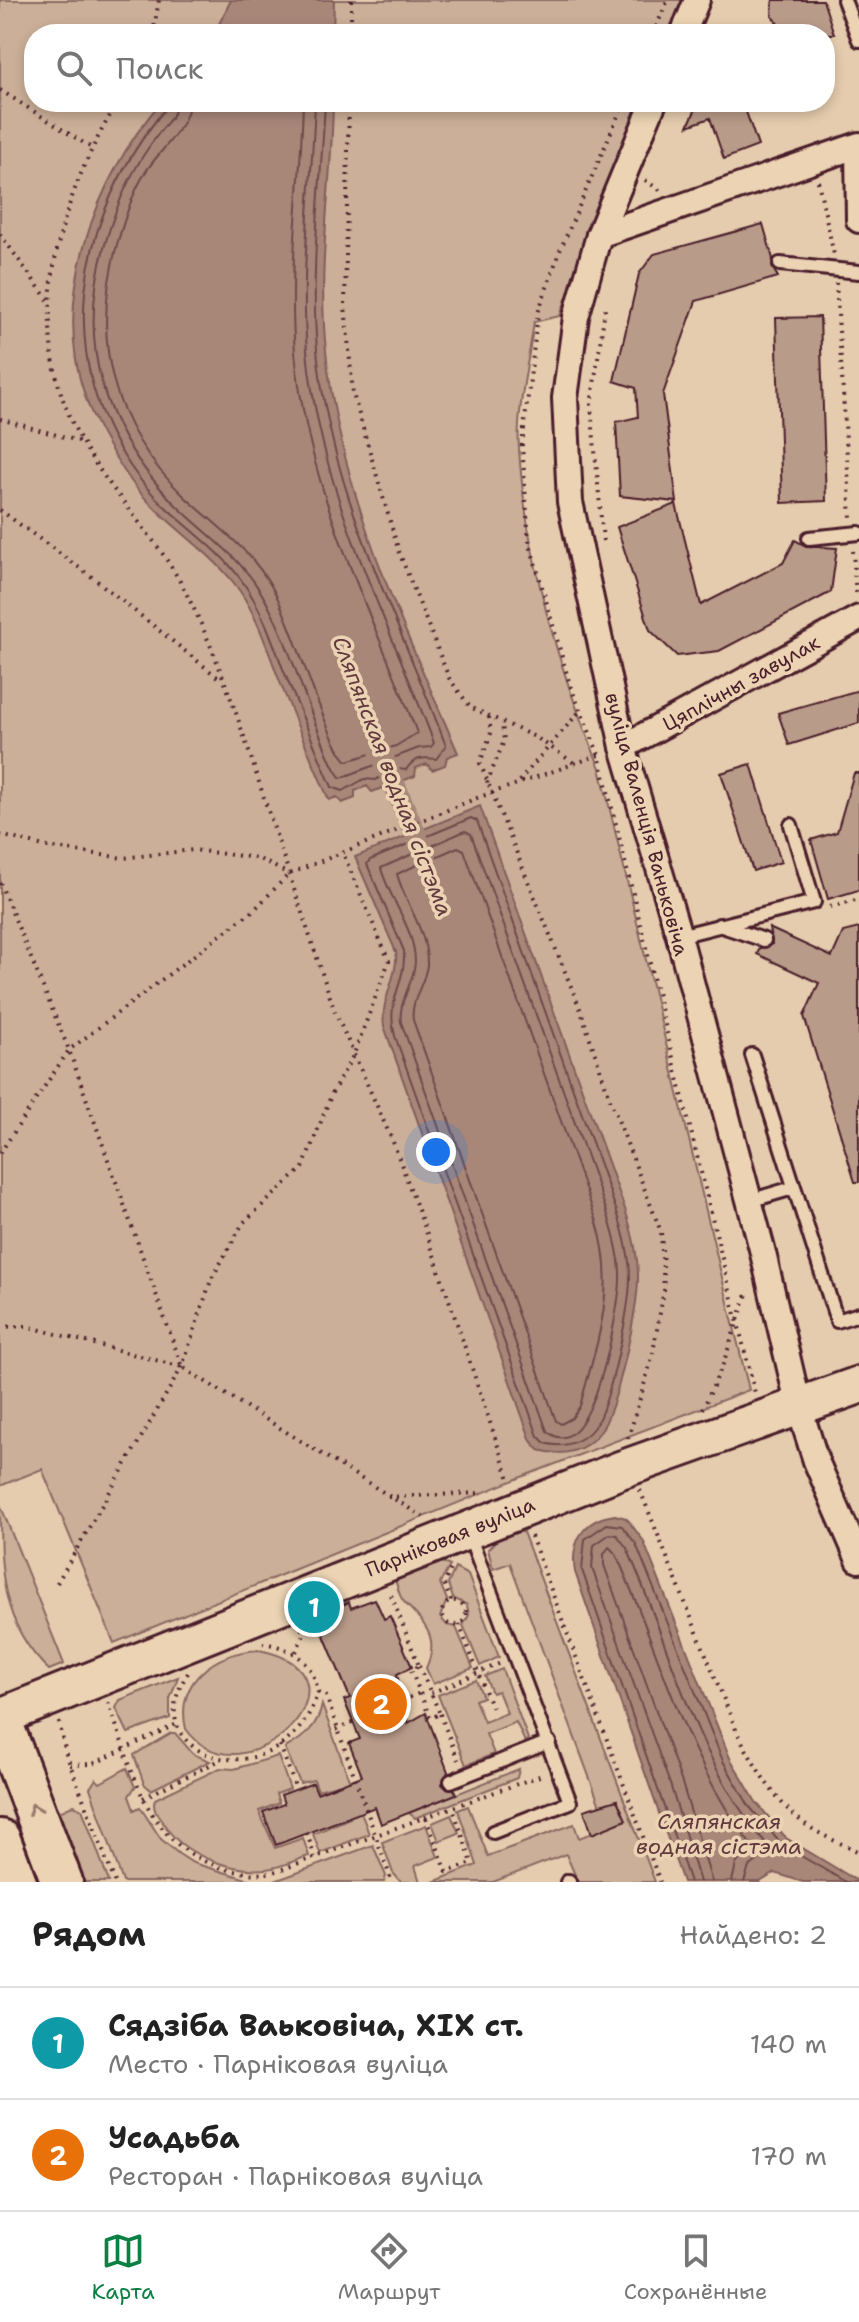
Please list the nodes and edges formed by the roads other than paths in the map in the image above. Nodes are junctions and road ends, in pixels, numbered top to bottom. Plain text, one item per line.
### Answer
1 (697, 0) edge
2 (844, 0) edge
3 (687, 24) edge
4 (859, 40) edge
5 (650, 112) edge
6 (859, 146) edge
7 (859, 220) edge
8 (599, 235) junction
9 (780, 264) dead end
10 (859, 272) edge
11 (856, 533) edge
12 (809, 538) dead end
13 (858, 611) edge
14 (623, 747) junction
15 (791, 825) dead end
16 (719, 925) junction
17 (679, 936) junction
18 (764, 940) dead end
19 (752, 1055) dead end
20 (793, 1188) junction
21 (749, 1201) junction
22 (859, 1314) edge
23 (859, 1385) edge
24 (799, 1407) junction
25 (458, 1532) junction
26 (859, 1560) edge
27 (0, 1717) edge
28 (549, 1742) junction
29 (451, 1781) dead end
30 (493, 1832) dead end
31 (0, 1840) edge
32 (16, 1882) edge
33 (62, 1882) edge

1 - 3 street
2 - 4 lane
5 - 8 street, вуліца Валенція Ваньковіча
6 - 7 street
6 - 8 street
8 - 14 street, вуліца Валенція Ваньковіча
9 - 10 lane
11 - 12 lane
13 - 14 street, Цяплічны завулак
14 - 17 street, вуліца Валенція Ваньковіча
15 - 16 lane
16 - 17 lane
16 - 18 lane
17 - 21 street, вуліца Валенція Ваньковіча
19 - 20 lane
20 - 21 lane
20 - 22 lane
21 - 24 street, вуліца Валенція Ваньковіча
23 - 24 street, Парніковая вуліца
24 - 25 street, Парніковая вуліца
24 - 26 street, вуліца Валенція Ваньковіча
25 - 27 street, Парніковая вуліца
25 - 28 lane
33 -> 27 main road
28 - 29 lane
28 - 30 lane
31 - 32 main road

